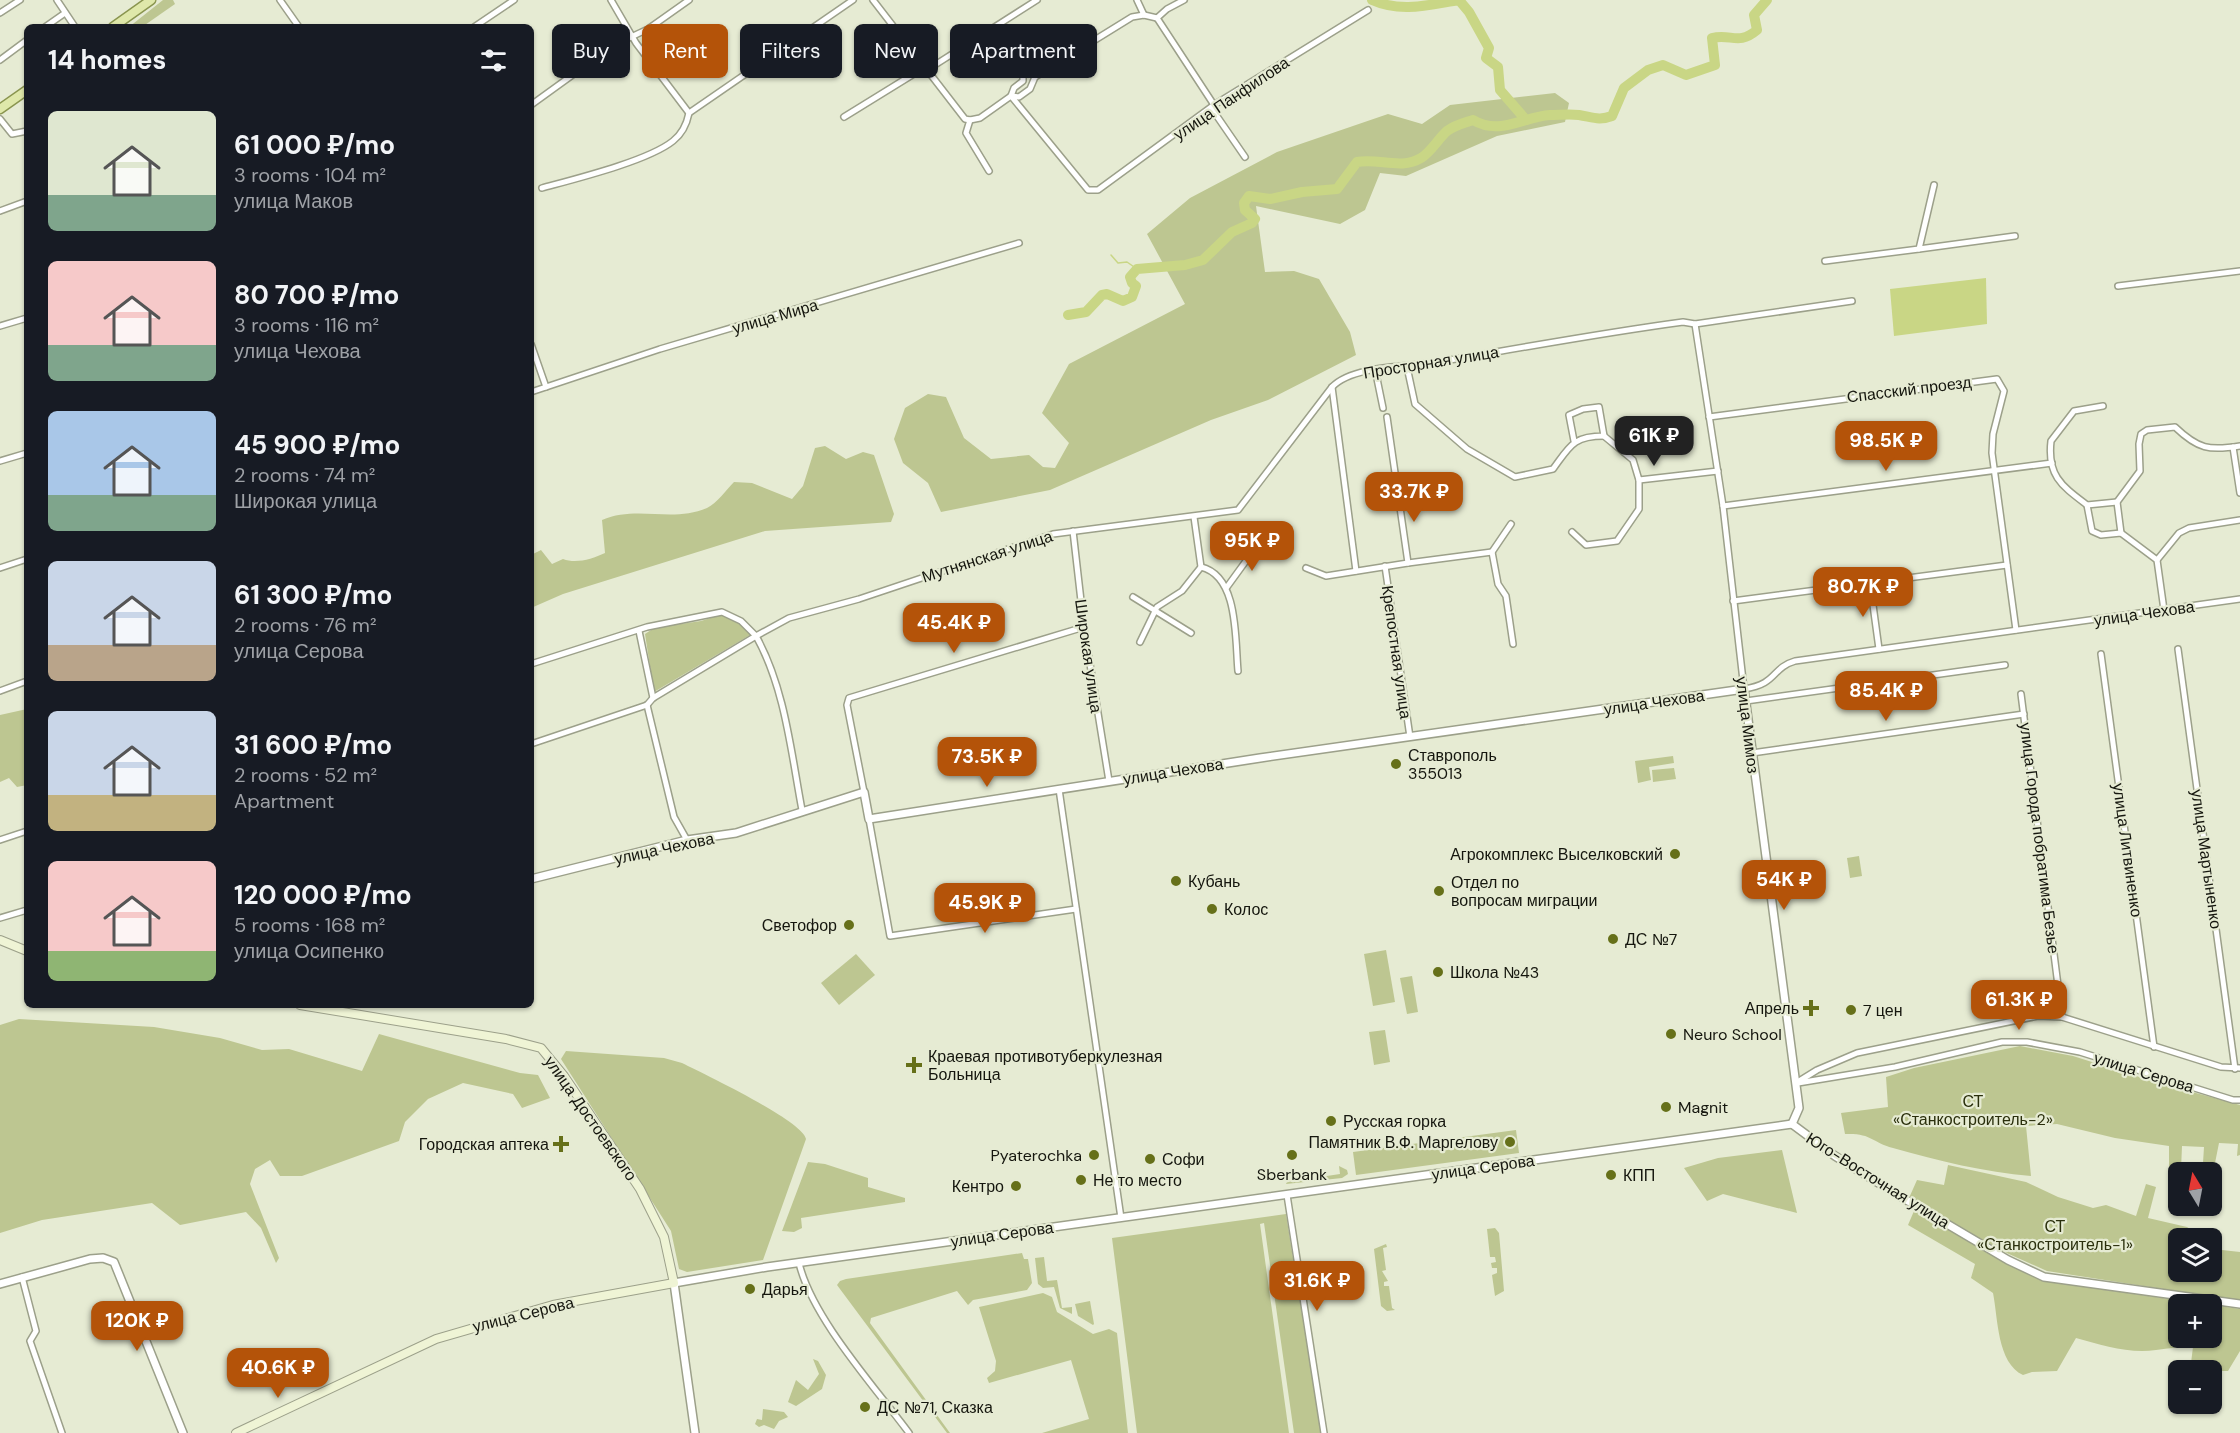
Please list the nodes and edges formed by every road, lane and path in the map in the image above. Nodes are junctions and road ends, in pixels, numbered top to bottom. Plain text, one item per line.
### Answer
1 (20, 0) edge
2 (57, 0) edge
3 (151, 0) edge
4 (280, 0) edge
5 (499, 0) edge
6 (514, 0) edge
7 (611, 0) edge
8 (688, 0) edge
9 (853, 0) edge
10 (873, 0) edge
11 (1037, 0) edge
12 (1137, 0) edge
13 (1184, 0) edge
14 (504, 7) junction
15 (1368, 10) dead end
16 (0, 13) edge
17 (65, 13) junction
18 (1144, 15) junction
19 (1157, 18) junction
20 (49, 24) edge
21 (73, 24) edge
22 (120, 24) edge
23 (297, 24) edge
24 (478, 24) edge
25 (892, 24) edge
26 (1001, 24) edge
27 (632, 36) junction
28 (24, 42) edge
29 (0, 60) edge
30 (909, 78) edge
31 (934, 78) edge
32 (1029, 80) junction
33 (24, 92) edge
34 (1011, 96) junction
35 (534, 103) edge
36 (1213, 107) junction
37 (0, 109) edge
38 (688, 113) junction
39 (844, 117) dead end
40 (0, 119) edge
41 (970, 120) junction
42 (24, 132) edge
43 (1245, 157) dead end
44 (989, 171) dead end
45 (1934, 184) dead end
46 (542, 188) dead end
47 (24, 202) edge
48 (0, 211) edge
49 (2015, 236) dead end
50 (1019, 243) dead end
51 (1919, 249) junction
52 (1825, 261) dead end
53 (2240, 271) edge
54 (2118, 286) dead end
55 (1852, 300) dead end
56 (24, 319) edge
57 (1695, 324) junction
58 (0, 326) edge
59 (534, 353) edge
60 (1407, 367) junction
61 (1375, 369) junction
62 (546, 387) junction
63 (1332, 387) junction
64 (534, 391) edge
65 (2103, 406) dead end
66 (1383, 408) dead end
67 (1387, 417) dead end
68 (1709, 417) junction
69 (1604, 436) junction
70 (1574, 441) junction
71 (2237, 447) edge
72 (24, 454) edge
73 (0, 461) edge
74 (2052, 463) junction
75 (1994, 470) junction
76 (1718, 471) junction
77 (1640, 480) junction
78 (2240, 493) edge
79 (2117, 502) junction
80 (1723, 506) junction
81 (2087, 506) junction
82 (1194, 518) junction
83 (2240, 519) edge
84 (1511, 524) dead end
85 (1073, 531) junction
86 (1572, 532) dead end
87 (2121, 533) junction
88 (1259, 543) dead end
89 (1492, 552) junction
90 (24, 560) edge
91 (2157, 560) junction
92 (1408, 563) junction
93 (2007, 565) junction
94 (1201, 567) junction
95 (1385, 567) junction
96 (0, 568) edge
97 (1306, 568) dead end
98 (1356, 571) junction
99 (1870, 583) junction
100 (1227, 587) junction
101 (1133, 597) dead end
102 (2240, 599) edge
103 (1733, 600) junction
104 (2164, 610) junction
105 (1154, 612) junction
106 (1084, 627) junction
107 (2016, 630) junction
108 (639, 631) junction
109 (1191, 633) dead end
110 (756, 636) junction
111 (1140, 642) dead end
112 (1513, 644) dead end
113 (1879, 649) junction
114 (2178, 649) dead end
115 (2101, 654) dead end
116 (534, 663) edge
117 (2005, 665) dead end
118 (1238, 671) dead end
119 (24, 682) edge
120 (1744, 689) junction
121 (0, 691) edge
122 (2021, 694) dead end
123 (653, 698) junction
124 (1746, 701) junction
125 (647, 705) junction
126 (2024, 714) junction
127 (1410, 737) junction
128 (534, 743) edge
129 (1752, 753) junction
130 (1109, 781) junction
131 (1059, 789) junction
132 (864, 792) junction
133 (802, 810) junction
134 (869, 819) junction
135 (24, 832) edge
136 (0, 840) edge
137 (687, 840) junction
138 (534, 878) edge
139 (1076, 909) junction
140 (24, 911) edge
141 (0, 918) edge
142 (0, 940) edge
143 (24, 950) edge
144 (318, 1008) edge
145 (2062, 1017) junction
146 (2154, 1047) junction
147 (2238, 1068) edge
148 (1796, 1083) junction
149 (2240, 1100) edge
150 (1792, 1124) junction
151 (1287, 1195) junction
152 (1121, 1218) junction
153 (799, 1263) junction
154 (22, 1277) junction
155 (674, 1283) junction
156 (0, 1284) edge
157 (2240, 1304) edge
158 (62, 1433) edge
159 (183, 1433) edge
160 (236, 1433) edge
161 (695, 1433) edge
162 (909, 1433) edge
163 (1324, 1433) edge

1 - 16 street
2 - 17 street
3 - 22 main road
4 - 23 street
5 - 14 street
6 - 14 street
7 - 27 street
8 - 27 street
9 - 38 street
10 - 25 street
11 - 26 street
12 - 18 street
13 - 19 street
14 - 24 street
15 - 36 street, улица Панфилова
17 - 20 street
17 - 21 street
18 - 19 street
18 - 32 street
19 - 36 street
27 - 35 street
27 - 38 street
28 - 29 street
30 - 39 street
31 - 41 street
32 - 34 street
32 - 34 street
33 - 37 main road
34 - 36 street, улица Панфилова
34 - 41 street
36 - 43 street
38 - 46 street
40 - 42 street
41 - 44 street
45 - 51 street
47 - 48 street
49 - 51 street
50 - 62 street, улица Мира
51 - 52 street
53 - 54 street
55 - 57 street, Просторная улица
56 - 58 street
57 - 60 street, Просторная улица
57 - 68 street, улица Мимоз
59 - 62 street
60 - 61 street, Просторная улица
60 - 70 street
61 - 63 street, Просторная улица
61 - 66 street
62 - 64 street, улица Мира
63 - 82 street, Просторная улица
63 - 98 street
65 - 74 street
67 - 92 street, Крепостная улица
68 - 75 street, Спасский проезд
68 - 76 street, улица Мимоз
69 - 70 street
69 - 70 street
69 - 77 street
71 - 78 street
71 - 79 street
72 - 73 street
74 - 75 street
74 - 81 street
75 - 80 street
75 - 93 street
76 - 77 street
76 - 80 street, улица Мимоз
77 - 86 street
79 - 81 street
79 - 87 street
80 - 103 street, улица Мимоз
81 - 87 street
82 - 85 street, Просторная улица
82 - 94 street
83 - 91 street
84 - 89 street
85 - 106 street, Широкая улица
85 - 110 street, Мутнянская улица
87 - 91 street
88 - 100 street
89 - 92 street
89 - 112 street
90 - 96 street
91 - 104 street
92 - 95 street, Крепостная улица
93 - 99 street
93 - 107 street
94 - 100 street
94 - 105 street
95 - 98 street, Крепостная улица
95 - 127 street, Крепостная улица
97 - 98 street, Крепостная улица
99 - 103 street
99 - 113 street
100 - 118 street
101 - 105 street
102 - 104 street, улица Чехова
103 - 120 street, улица Мимоз
104 - 107 street, улица Чехова
105 - 109 street
105 - 111 street
106 - 130 street, Широкая улица
106 - 132 street
107 - 113 street, улица Чехова
108 - 110 street
108 - 116 street
108 - 123 street
110 - 123 street, Мутнянская улица
110 - 133 street
113 - 120 street, улица Чехова
114 - 147 street, улица Мартыненко
115 - 146 street, улица Литвиненко
117 - 124 street
119 - 121 street
120 - 124 street, улица Мимоз
120 - 127 street, улица Чехова
122 - 126 street, улица Города побратима Безье
123 - 125 street, Мутнянская улица
124 - 129 street, улица Мимоз
125 - 128 street
125 - 137 street
126 - 129 street
126 - 145 street, улица Города побратима Безье
127 - 130 street, улица Чехова
129 - 148 street, улица Мимоз
130 - 131 street, улица Чехова
131 - 134 street, улица Чехова
131 - 139 street
132 - 133 street, улица Чехова
132 - 134 street
133 - 137 street, улица Чехова
134 - 139 street
135 - 136 street
137 - 138 street, улица Чехова
139 - 152 street
140 - 141 street
142 - 143 main road
144 - 155 main road, улица Достоевского
145 - 146 street, улица Серова
145 - 148 street, улица Серова
146 - 147 street, улица Серова
148 - 149 street, улица Серова
148 - 150 street, улица Мимоз
150 - 151 street, улица Серова
150 - 157 street, Юго-Восточная улица
151 - 152 street, улица Серова
151 - 163 street
152 - 153 street, улица Серова
153 - 155 street, улица Серова
153 - 162 street
154 - 156 street
154 - 158 street
154 - 159 street
155 - 160 main road, улица Серова
155 - 161 street

